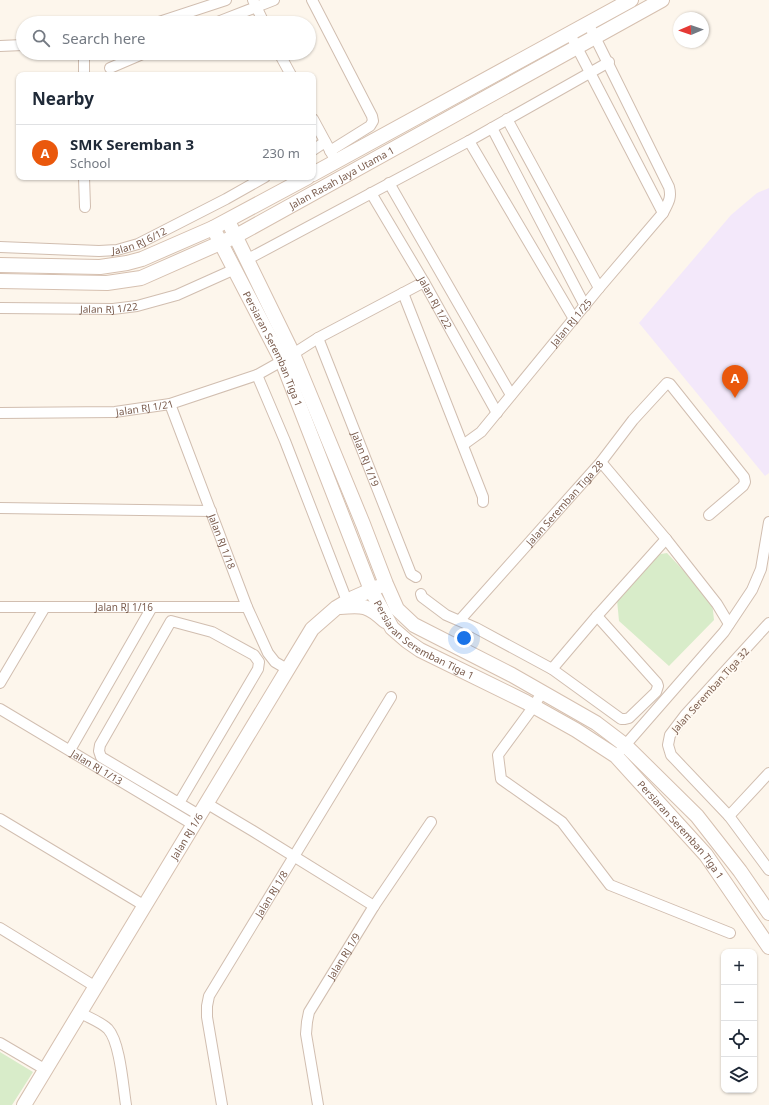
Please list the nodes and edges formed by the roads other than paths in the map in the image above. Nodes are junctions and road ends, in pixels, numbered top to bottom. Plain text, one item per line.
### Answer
1 (226, 0) edge
2 (274, 0) edge
3 (312, 0) edge
4 (631, 0) edge
5 (655, 2) edge
6 (254, 3) edge
7 (200, 4) edge
8 (172, 16) edge
9 (229, 16) edge
10 (260, 16) edge
11 (588, 23) junction
12 (570, 34) junction
13 (595, 37) junction
14 (16, 45) edge
15 (0, 46) edge
16 (577, 47) junction
17 (84, 60) edge
18 (129, 60) edge
19 (282, 60) edge
20 (609, 62) junction
21 (110, 68) dead end
22 (84, 72) edge
23 (288, 72) edge
24 (590, 72) junction
25 (507, 119) junction
26 (316, 125) edge
27 (492, 128) junction
28 (469, 141) junction
29 (316, 150) edge
30 (330, 152) junction
31 (316, 170) edge
32 (84, 180) edge
33 (260, 180) edge
34 (303, 180) edge
35 (389, 183) junction
36 (371, 193) junction
37 (85, 207) dead end
38 (663, 213) junction
39 (228, 221) junction
40 (213, 228) junction
41 (236, 236) junction
42 (221, 242) junction
43 (0, 246) edge
44 (248, 259) junction
45 (0, 265) edge
46 (235, 269) junction
47 (0, 281) edge
48 (424, 282) junction
49 (599, 288) junction
50 (403, 293) junction
51 (585, 306) junction
52 (0, 308) edge
53 (574, 319) junction
54 (318, 338) junction
55 (287, 357) junction
56 (257, 374) junction
57 (511, 395) junction
58 (170, 404) junction
59 (0, 413) edge
60 (497, 413) junction
61 (463, 444) junction
62 (601, 462) junction
63 (484, 502) dead end
64 (0, 508) edge
65 (211, 511) junction
66 (709, 515) dead end
67 (769, 522) edge
68 (666, 539) junction
69 (416, 578) dead end
70 (386, 584) junction
71 (371, 590) junction
72 (421, 594) dead end
73 (341, 604) junction
74 (0, 607) edge
75 (45, 607) junction
76 (152, 607) junction
77 (175, 607) junction
78 (247, 607) junction
79 (597, 616) junction
80 (460, 620) junction
81 (171, 621) junction
82 (769, 623) edge
83 (729, 624) junction
84 (392, 628) junction
85 (272, 658) junction
86 (259, 662) junction
87 (287, 669) junction
88 (552, 669) junction
89 (0, 683) edge
90 (542, 692) junction
91 (391, 697) dead end
92 (534, 706) junction
93 (0, 709) edge
94 (625, 745) junction
95 (70, 750) junction
96 (616, 756) junction
97 (769, 772) edge
98 (179, 803) junction
99 (200, 815) junction
100 (729, 816) junction
101 (0, 819) edge
102 (431, 822) dead end
103 (294, 857) junction
104 (769, 870) edge
105 (145, 906) junction
106 (374, 906) junction
107 (769, 913) edge
108 (0, 928) edge
109 (730, 933) dead end
110 (769, 947) edge
111 (96, 987) junction
112 (81, 1013) junction
113 (0, 1043) edge
114 (46, 1070) junction
115 (24, 1105) edge
116 (126, 1105) edge
117 (222, 1105) edge
118 (318, 1105) edge

1 - 7 street
2 - 6 street
3 - 30 street
4 - 11 main road, Jalan Rasah Jaya Utama 1
5 - 13 main road, Jalan Rasah Jaya Utama 1
6 - 9 street
6 - 10 street
7 - 8 street
11 - 12 main road, Jalan Rasah Jaya Utama 1
11 - 13 street
12 - 16 street
12 - 30 main road, Jalan Rasah Jaya Utama 1
13 - 16 main road, Jalan Rasah Jaya Utama 1
13 - 20 street
14 - 15 street
16 - 24 street
16 - 41 main road, Jalan Rasah Jaya Utama 1
17 - 22 street
18 - 21 street
19 - 23 street
20 - 24 street
20 - 38 street, Jalan RJ 1/25
24 - 25 street
24 - 38 street
25 - 27 street
25 - 49 street
26 - 30 street
27 - 28 street
27 - 51 street
28 - 35 street
28 - 53 street
29 - 30 street
30 - 31 main road, Jalan Rasah Jaya Utama 1
32 - 37 street
33 - 43 street, Jalan RJ 6/12
34 - 39 main road, Jalan Rasah Jaya Utama 1
35 - 36 street
35 - 57 street, Jalan RJ 1/22
36 - 44 street
36 - 48 street, Jalan RJ 1/22
38 - 49 street, Jalan RJ 1/25
39 - 40 main road, Jalan Rasah Jaya Utama 1
39 - 41 main road, Persiaran Seremban Tiga 1
40 - 42 main road, Persiaran Seremban Tiga 1
40 - 45 main road, Jalan Rasah Jaya Utama 1
41 - 42 main road, Jalan Rasah Jaya Utama 1
41 - 44 main road, Persiaran Seremban Tiga 1
42 - 46 main road, Persiaran Seremban Tiga 1
42 - 47 main road, Jalan Rasah Jaya Utama 1
44 - 55 main road, Persiaran Seremban Tiga 1
46 - 52 street, Jalan RJ 1/22
46 - 55 main road, Persiaran Seremban Tiga 1
48 - 50 street, Jalan RJ 1/21
48 - 60 street, Jalan RJ 1/22
49 - 51 street, Jalan RJ 1/25
50 - 54 street, Jalan RJ 1/21
50 - 61 street
51 - 53 street, Jalan RJ 1/25
53 - 57 street, Jalan RJ 1/25
54 - 55 street, Jalan RJ 1/21
54 - 69 street, Jalan RJ 1/19
55 - 56 street, Jalan RJ 1/21
55 - 70 main road, Persiaran Seremban Tiga 1
55 - 71 main road, Persiaran Seremban Tiga 1
56 - 58 street, Jalan RJ 1/21
56 - 73 street
57 - 60 street, Jalan RJ 1/25
58 - 59 street, Jalan RJ 1/21
58 - 65 street, Jalan RJ 1/18
60 - 61 street, Jalan RJ 1/25
61 - 63 street
62 - 66 street, Jalan Seremban Tiga 28
62 - 68 street
62 - 80 street, Jalan Seremban Tiga 28
64 - 65 street
65 - 78 street, Jalan RJ 1/18
67 - 83 street
68 - 79 street
68 - 83 street
70 - 71 main road, Jalan RJ 1/6
70 - 90 main road, Persiaran Seremban Tiga 1
71 - 73 main road, Jalan RJ 1/6
71 - 84 main road, Persiaran Seremban Tiga 1
72 - 80 street
73 - 84 main road
73 - 87 main road, Jalan RJ 1/6
74 - 75 street, Jalan RJ 1/16
75 - 76 street, Jalan RJ 1/16
75 - 89 street
76 - 77 street, Jalan RJ 1/16
76 - 95 street
77 - 78 street, Jalan RJ 1/16
77 - 81 street
78 - 85 street, Jalan RJ 1/18
79 - 88 street
79 - 88 street
80 - 88 street
81 - 86 street
81 - 98 street
82 - 100 street, Jalan Seremban Tiga 32
83 - 94 street
84 - 92 main road, Persiaran Seremban Tiga 1
85 - 86 street
85 - 87 street, Jalan RJ 1/18
86 - 98 street
87 - 99 main road, Jalan RJ 1/6
90 - 92 street
90 - 94 main road, Persiaran Seremban Tiga 1
91 - 103 street, Jalan RJ 1/8
92 - 96 main road, Persiaran Seremban Tiga 1
92 - 109 street
93 - 95 street, Jalan RJ 1/13
94 - 96 street
94 - 107 main road, Persiaran Seremban Tiga 1
95 - 99 street, Jalan RJ 1/13
96 - 110 main road, Persiaran Seremban Tiga 1
97 - 100 street
98 - 99 street
99 - 103 street
99 - 105 main road, Jalan RJ 1/6
100 - 104 street, Jalan Seremban Tiga 32
101 - 105 street
102 - 106 street, Jalan RJ 1/9
103 - 106 street
103 - 117 street, Jalan RJ 1/8
105 - 111 main road, Jalan RJ 1/6
106 - 118 street, Jalan RJ 1/9
108 - 111 street
111 - 112 main road, Jalan RJ 1/6
112 - 114 main road, Jalan RJ 1/6
112 - 116 street
113 - 114 street
114 - 115 main road, Jalan RJ 1/6

